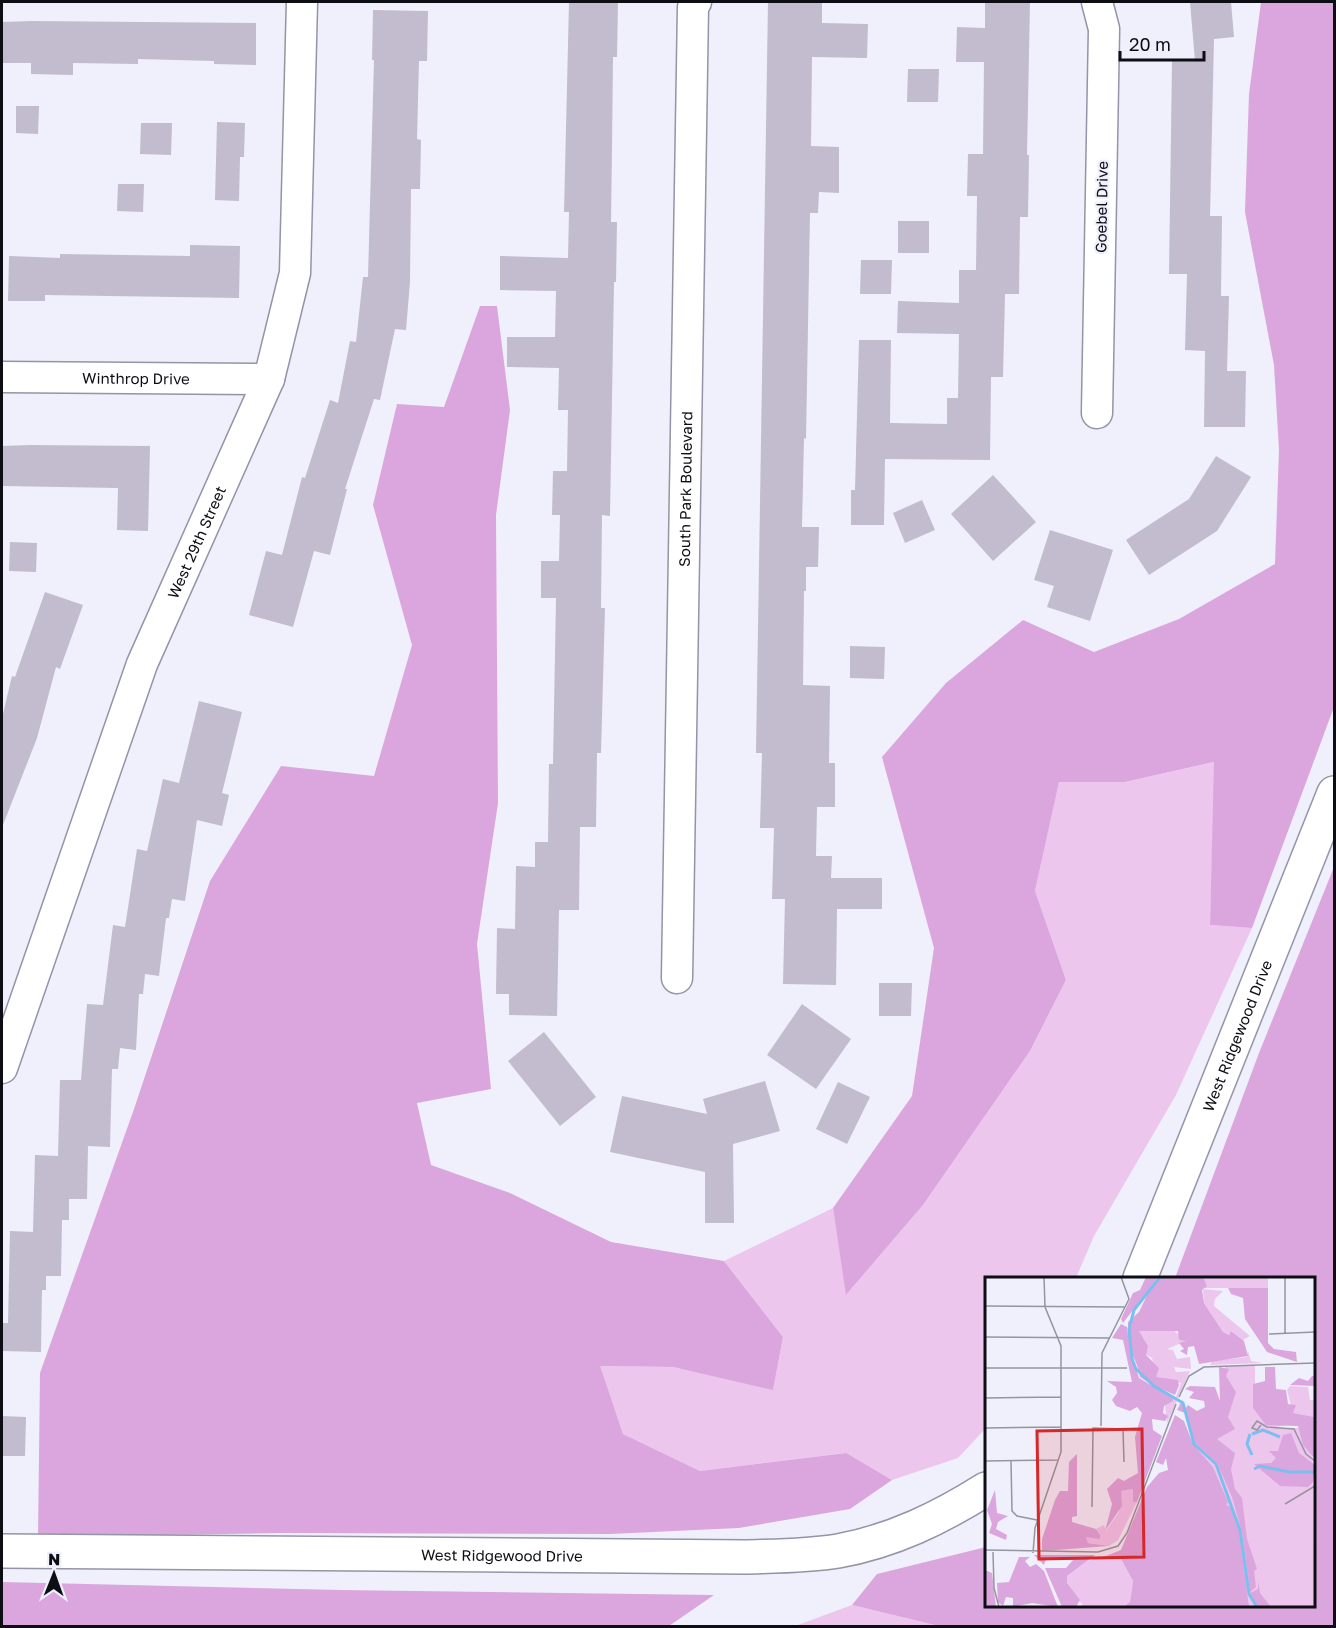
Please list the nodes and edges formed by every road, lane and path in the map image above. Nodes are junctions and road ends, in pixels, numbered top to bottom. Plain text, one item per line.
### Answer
1 (302, 2) edge
2 (696, 2) edge
3 (1096, 2) edge
4 (2, 377) edge
5 (269, 379) junction
6 (1098, 413) dead end
7 (1335, 793) edge
8 (677, 978) dead end
9 (2, 1068) edge
10 (1140, 1277) edge
11 (985, 1489) edge
12 (2, 1551) edge

1 - 5 street, West 29th Street
2 - 8 street, South Park Boulevard
3 - 6 street, Goebel Drive
4 - 5 street, Winthrop Drive
5 - 9 street, West 29th Street
7 - 10 street, West Ridgewood Drive
11 - 12 street, West Ridgewood Drive

